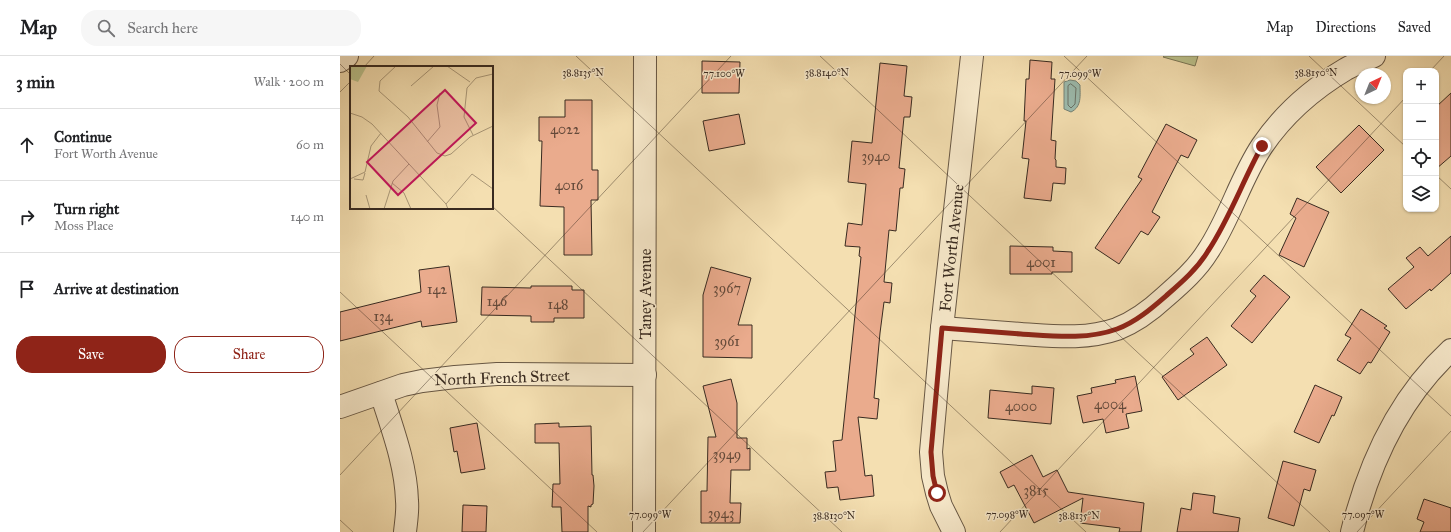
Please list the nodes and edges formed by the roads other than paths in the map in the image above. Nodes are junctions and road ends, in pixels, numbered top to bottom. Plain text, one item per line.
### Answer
1 (347, 56) edge
2 (645, 56) edge
3 (972, 56) edge
4 (1374, 56) edge
5 (340, 61) edge
6 (942, 328) junction
7 (1451, 350) edge
8 (644, 375) junction
9 (381, 393) junction
10 (340, 408) edge
11 (405, 532) edge
12 (644, 532) edge
13 (954, 532) edge
14 (1352, 532) edge

1 - 5 street
2 - 8 street, Taney Avenue
3 - 6 street, Fort Worth Avenue
4 - 6 street
6 - 13 street, Fort Worth Avenue
7 - 14 street
8 - 9 street, North French Street
8 - 12 street, Taney Avenue
9 - 10 street, North French Street
9 - 11 street

